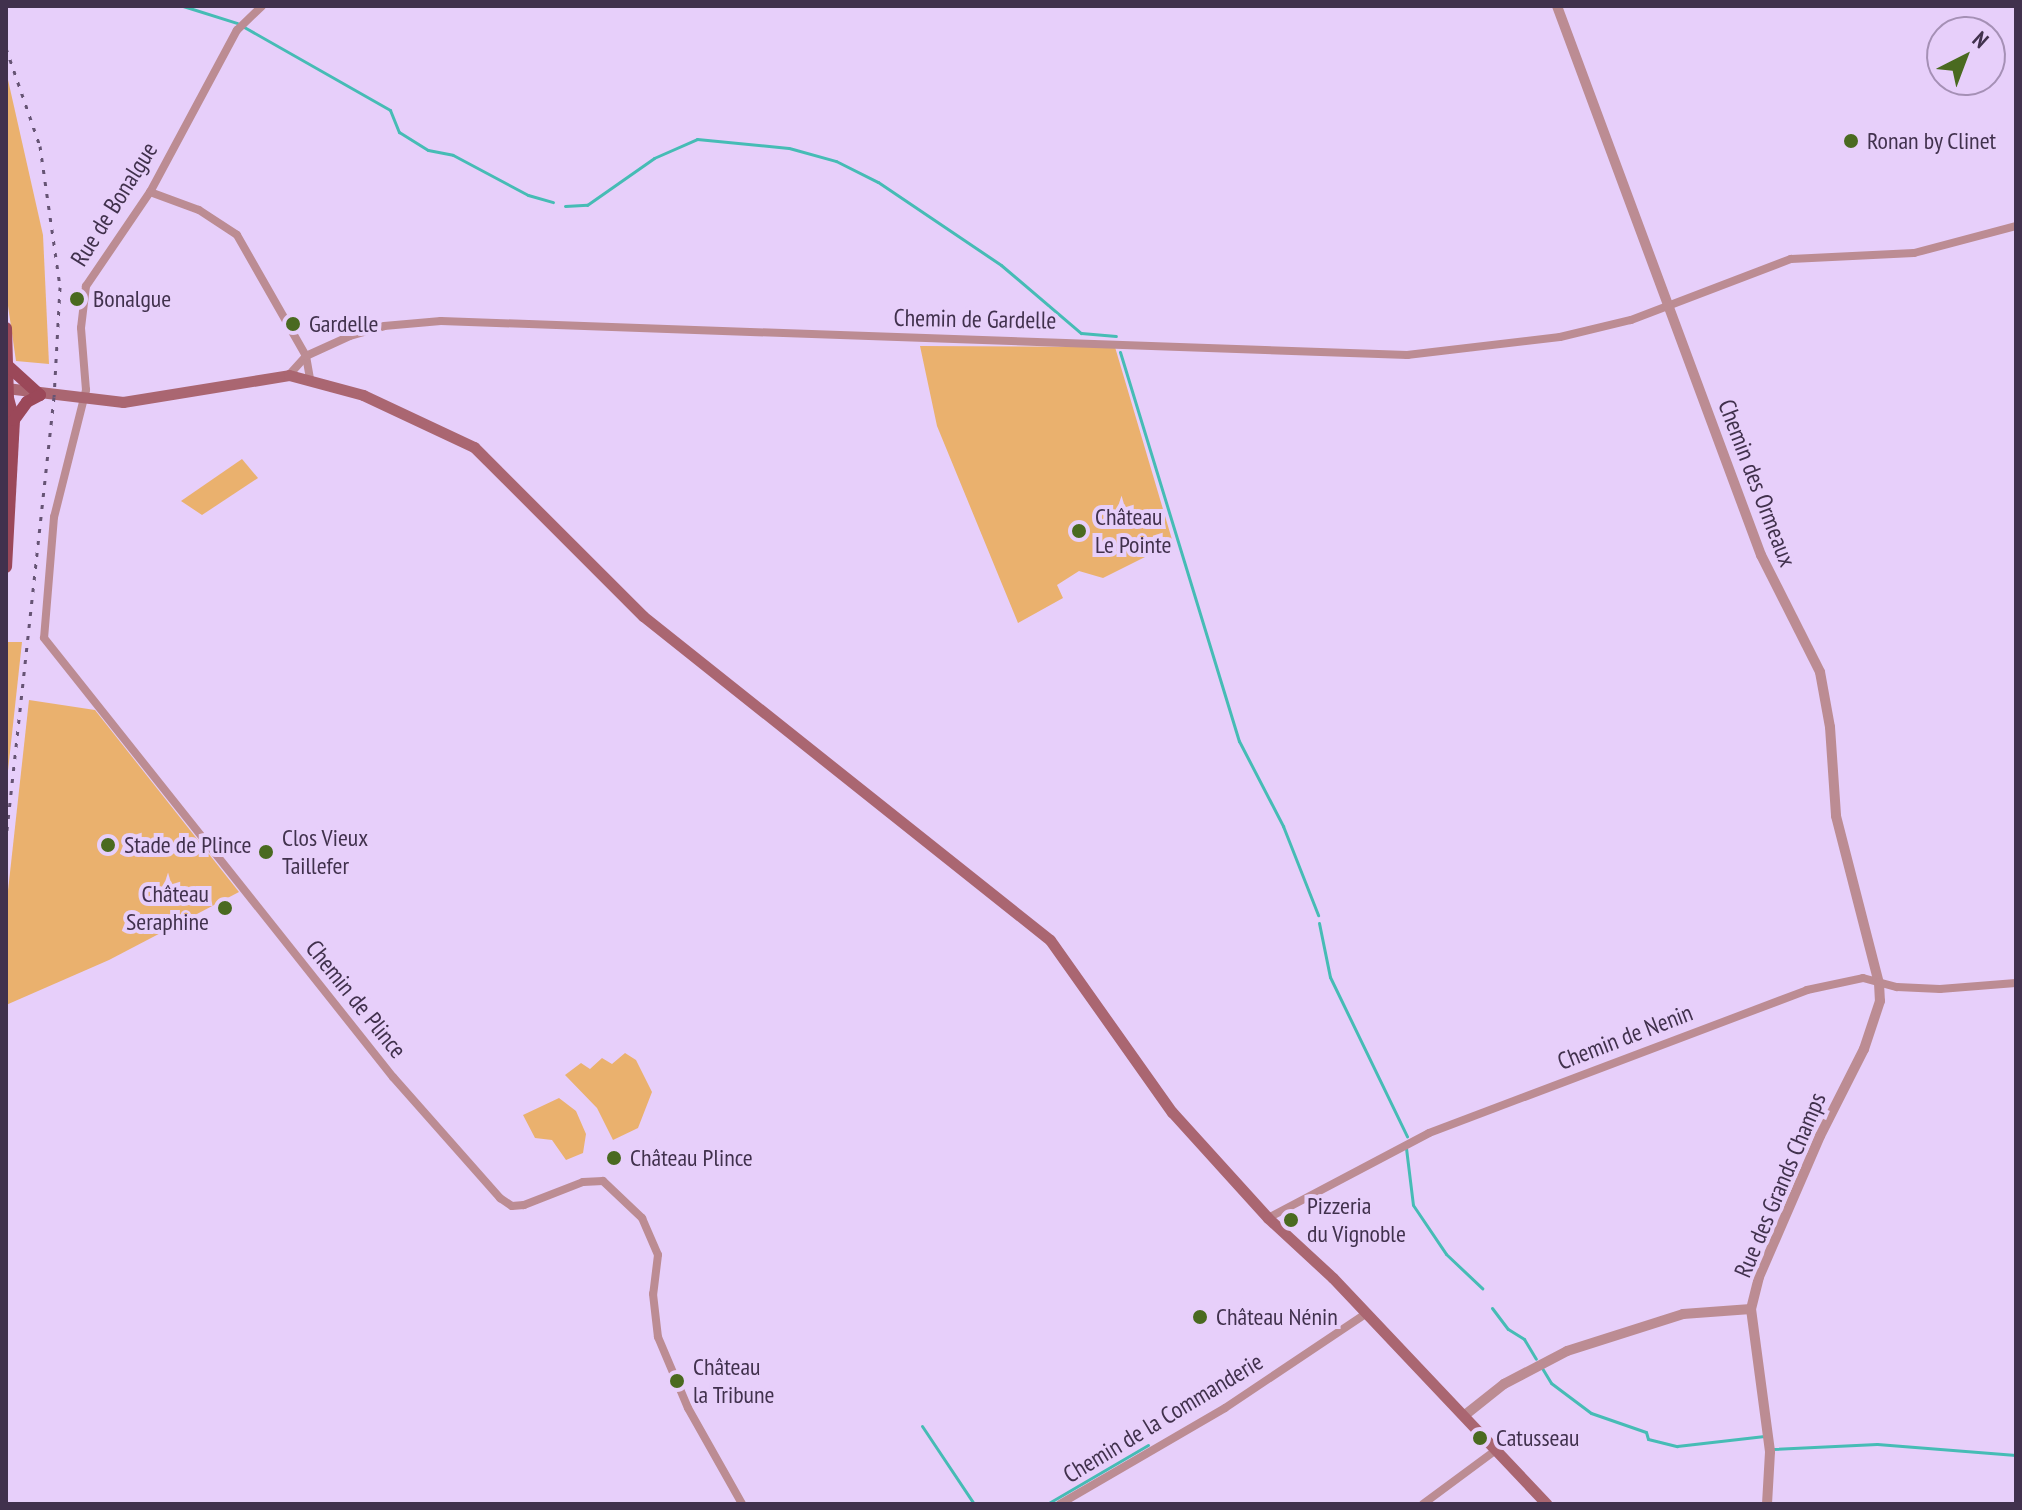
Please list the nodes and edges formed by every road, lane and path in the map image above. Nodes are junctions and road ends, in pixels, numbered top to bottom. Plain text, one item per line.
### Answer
1 (262, 6) edge
2 (1557, 6) edge
3 (150, 192) junction
4 (2016, 226) edge
5 (1670, 305) junction
6 (6, 328) edge
7 (306, 356) junction
8 (8, 366) edge
9 (289, 375) junction
10 (310, 378) junction
11 (7, 387) edge
12 (40, 395) junction
13 (85, 400) junction
14 (14, 420) junction
15 (8, 450) edge
16 (6, 567) edge
17 (1879, 983) junction
18 (2016, 983) edge
19 (1268, 1218) junction
20 (1751, 1309) junction
21 (1367, 1313) junction
22 (1465, 1415) junction
23 (1496, 1450) junction
24 (742, 1504) edge
25 (1060, 1504) edge
26 (1423, 1504) edge
27 (1547, 1504) edge
28 (1767, 1504) edge

1 - 3 street, Rue de Bonalgue
2 - 5 street, Chemin des Ormeaux
3 - 7 street
3 - 13 street, Rue de Bonalgue
4 - 5 street, Chemin de Gardelle
5 - 7 street, Chemin de Gardelle
5 - 17 street, Chemin des Ormeaux
6 - 8 main road
7 - 9 street, Chemin de Gardelle
7 - 10 street
8 - 11 main road
8 - 12 main road
9 - 10 main road
9 - 13 main road
10 - 19 main road
11 - 12 main road
11 - 14 main road
12 - 13 main road
12 - 14 main road
13 - 24 street, Chemin de Plince
14 - 15 main road
15 - 16 main road
17 - 18 street, Chemin de Nenin
17 - 19 street, Chemin de Nenin
17 - 20 street, Rue des Grands Champs
19 - 21 main road
20 - 22 street
20 - 28 street, Rue des Grands Champs
21 - 22 main road
21 - 25 street, Chemin de la Commanderie
22 - 23 main road
23 - 26 street
23 - 27 main road

